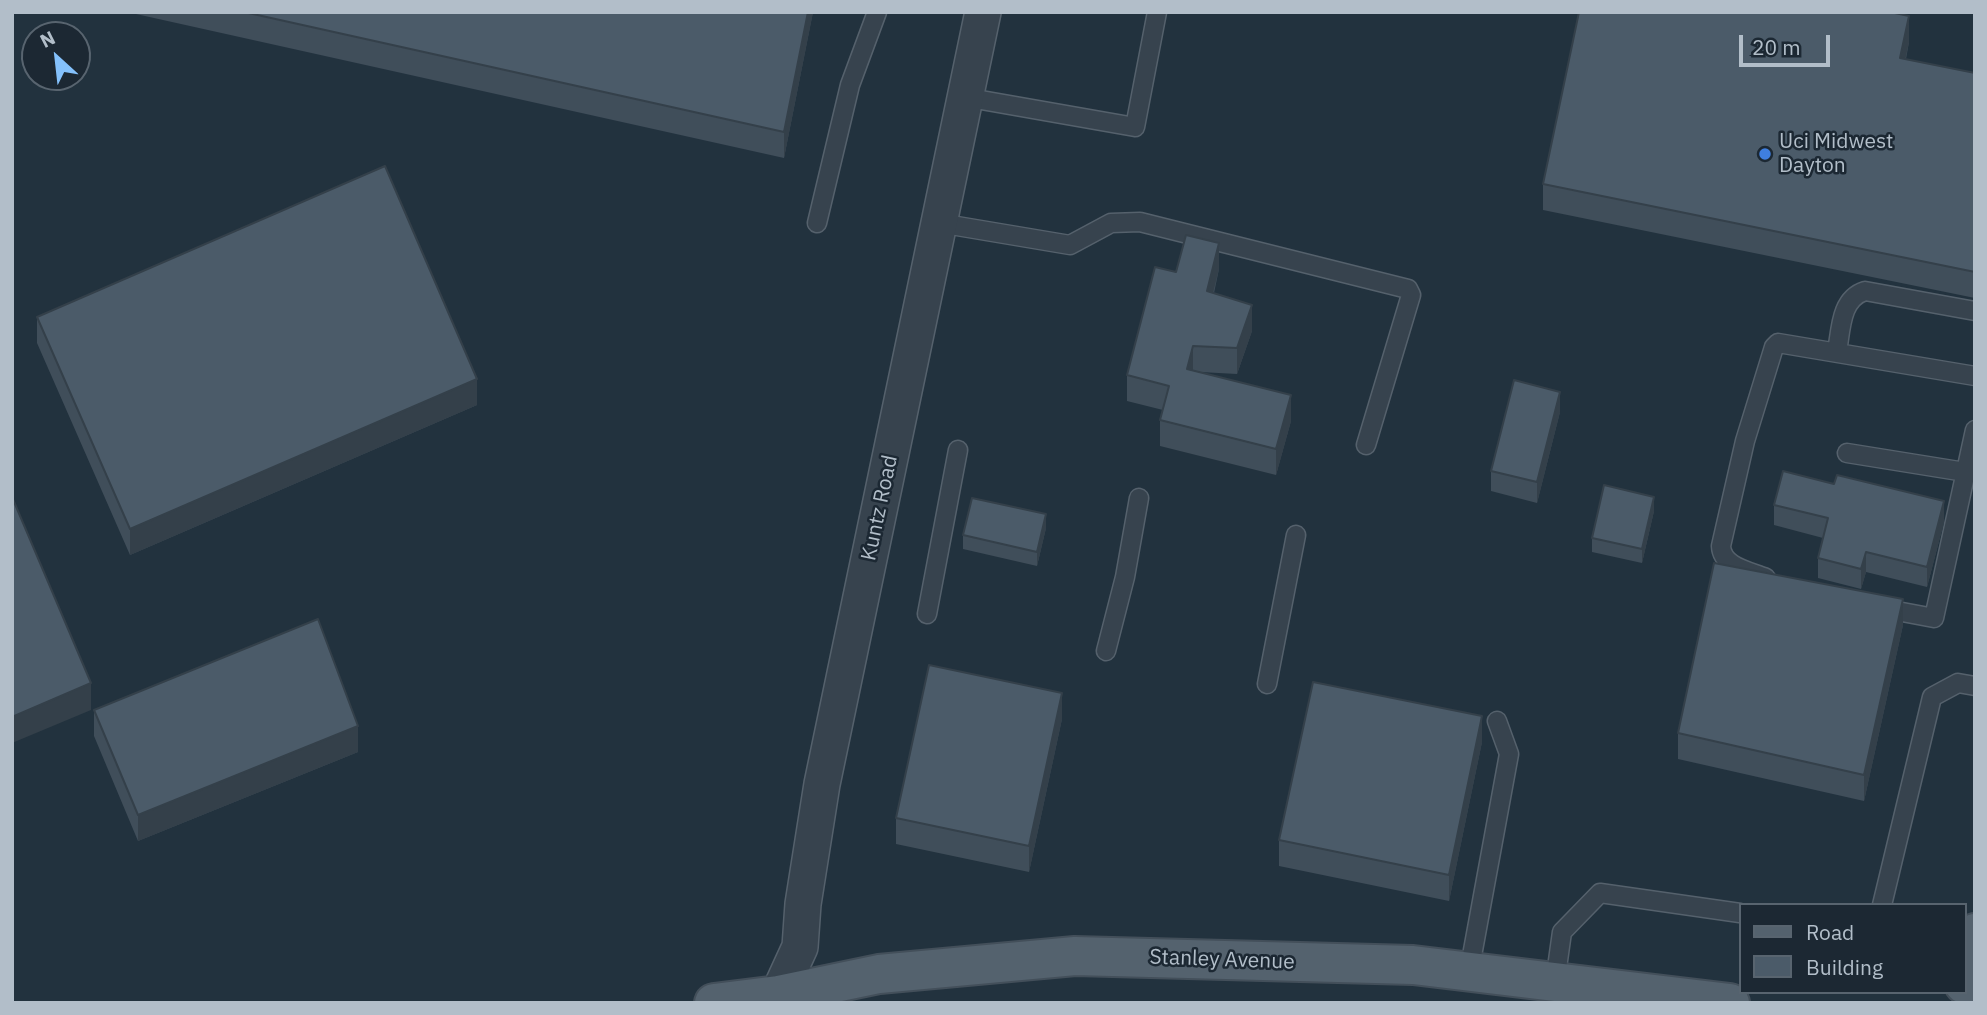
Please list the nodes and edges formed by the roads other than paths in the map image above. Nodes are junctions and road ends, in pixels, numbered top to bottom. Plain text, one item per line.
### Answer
1 (877, 12) edge
2 (983, 12) edge
3 (1157, 12) edge
4 (964, 97) junction
5 (817, 223) dead end
6 (939, 223) junction
7 (1975, 311) edge
8 (1836, 352) junction
9 (1975, 376) edge
10 (1975, 430) edge
11 (1366, 445) dead end
12 (958, 450) dead end
13 (1847, 453) dead end
14 (1965, 472) junction
15 (1139, 498) dead end
16 (1296, 535) dead end
17 (1777, 582) edge
18 (1869, 606) edge
19 (928, 614) dead end
20 (1106, 651) dead end
21 (1267, 684) dead end
22 (1975, 686) edge
23 (1497, 722) dead end
24 (1882, 903) edge
25 (1738, 913) edge
26 (1975, 933) edge
27 (1469, 972) junction
28 (1966, 975) edge
29 (1555, 982) junction
30 (778, 999) edge
31 (714, 1003) edge
32 (1730, 1003) edge

1 - 5 lane
2 - 4 street, Kuntz Road
3 - 4 lane
4 - 6 street, Kuntz Road
6 - 11 lane
6 - 30 street, Kuntz Road
7 - 8 lane
8 - 9 lane
8 - 17 lane
10 - 14 lane
12 - 19 lane
13 - 14 lane
14 - 18 lane
15 - 20 lane
16 - 21 lane
22 - 24 lane
23 - 27 lane
25 - 29 lane
26 - 28 main road
27 - 29 main road, Stanley Avenue
27 - 30 main road, Stanley Avenue
29 - 32 main road, Stanley Avenue
30 - 31 main road, Stanley Avenue

